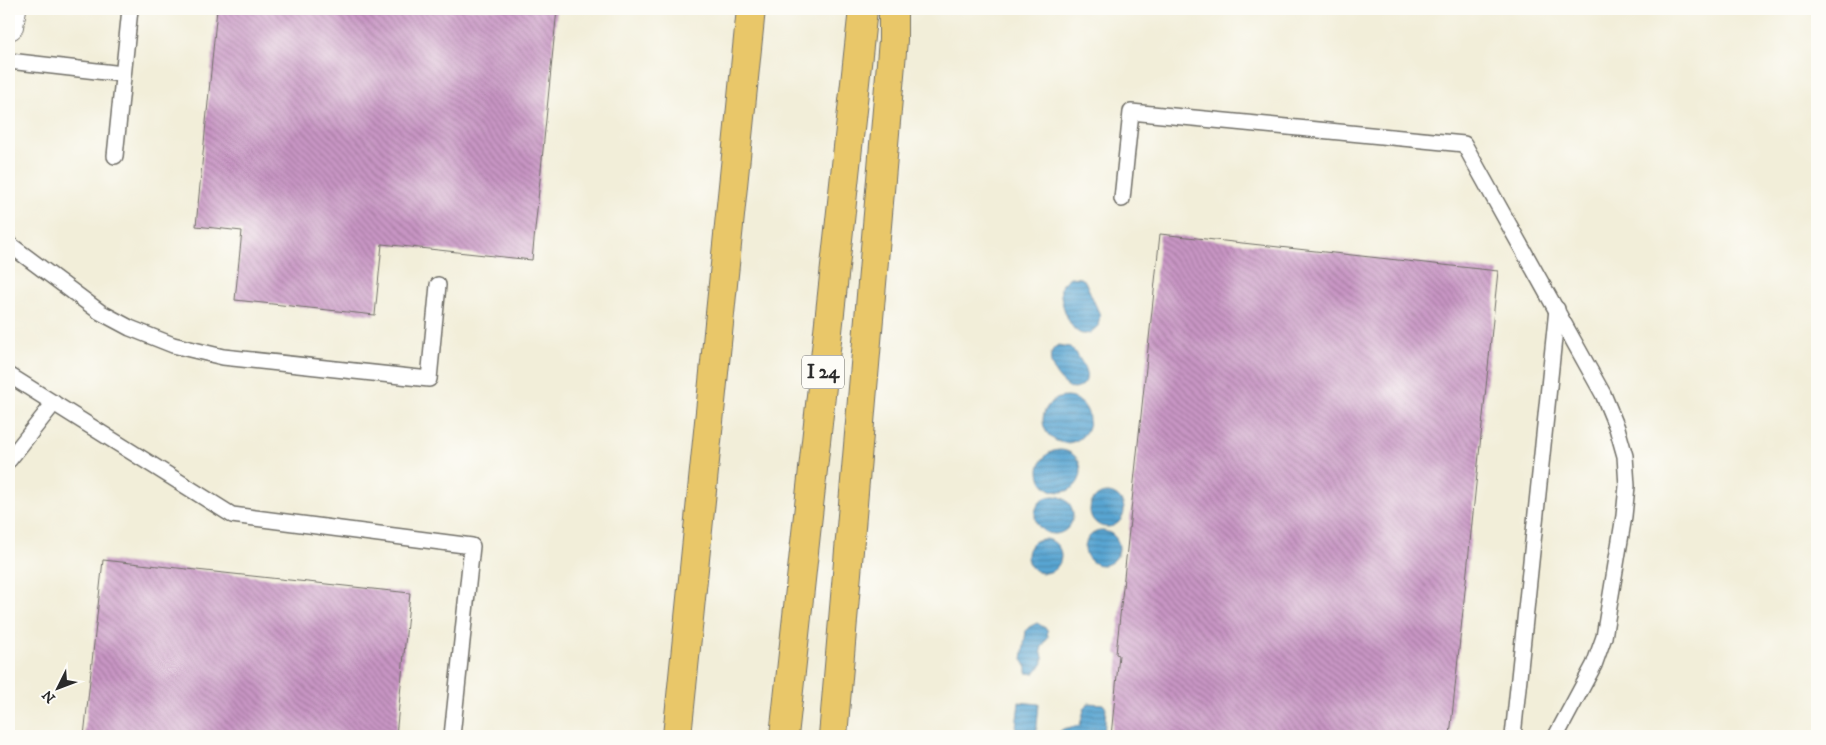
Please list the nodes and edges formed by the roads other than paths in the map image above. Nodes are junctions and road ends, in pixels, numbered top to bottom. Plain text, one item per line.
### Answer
1 (12, 9) edge
2 (130, 9) edge
3 (751, 9) edge
4 (863, 9) edge
5 (893, 9) edge
6 (9, 26) edge
7 (9, 61) edge
8 (123, 74) junction
9 (114, 156) dead end
10 (1122, 199) dead end
11 (9, 244) edge
12 (438, 285) dead end
13 (1557, 309) junction
14 (9, 375) edge
15 (54, 403) junction
16 (9, 460) edge
17 (452, 736) edge
18 (677, 736) edge
19 (784, 736) edge
20 (833, 736) edge
21 (1513, 736) edge
22 (1556, 736) edge

1 - 6 street
2 - 8 lane
3 - 18 highway
4 - 19 highway, I 24
5 - 20 highway
7 - 8 lane
8 - 9 lane
10 - 13 lane
11 - 12 lane
13 - 21 lane
13 - 22 lane
14 - 15 lane
15 - 16 lane
15 - 17 lane

